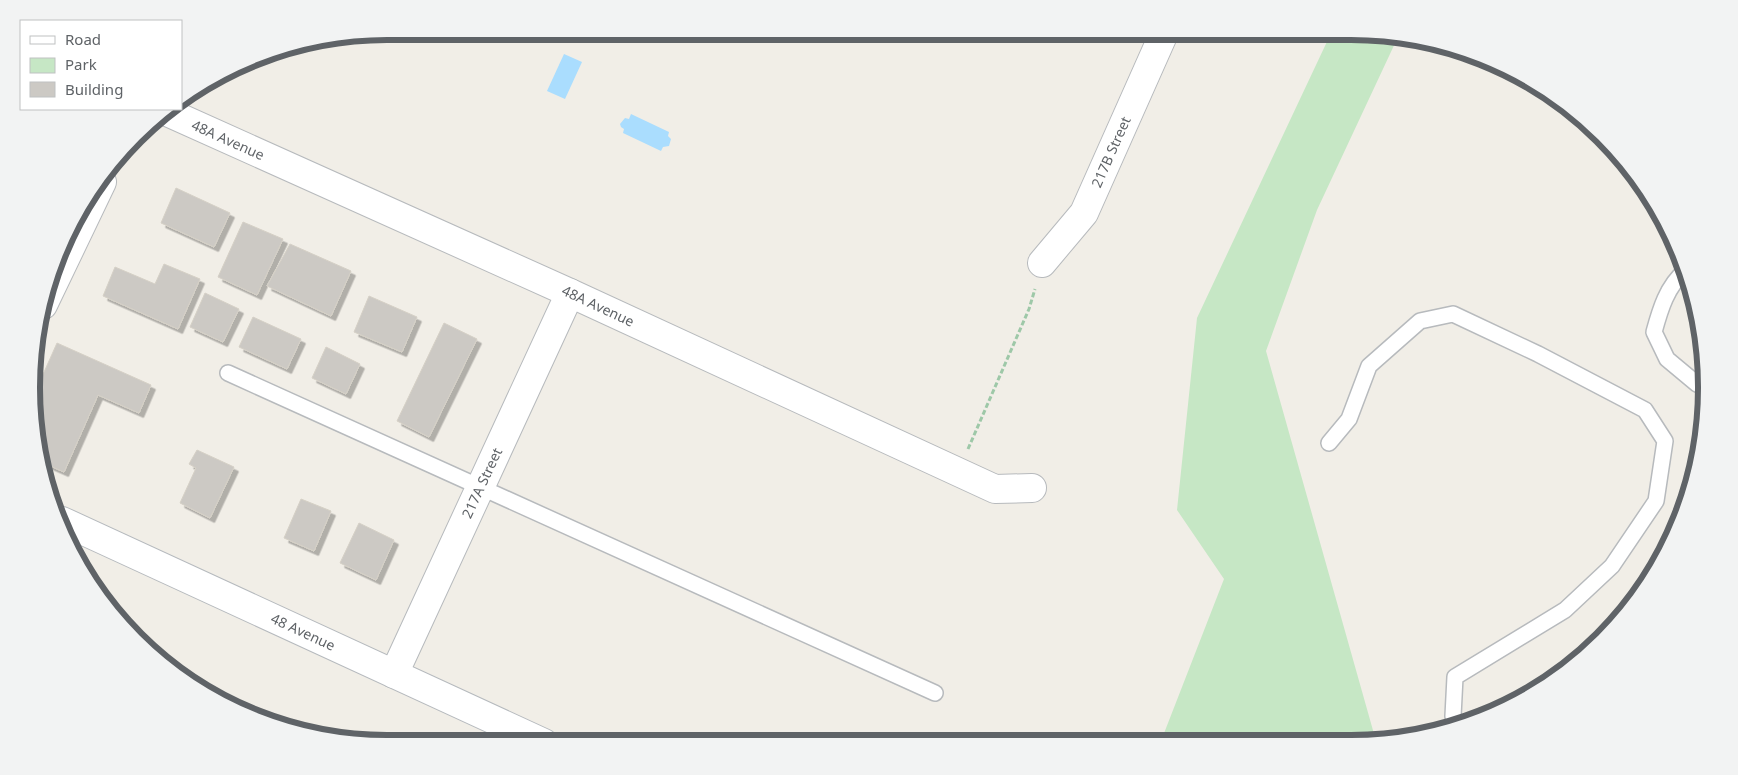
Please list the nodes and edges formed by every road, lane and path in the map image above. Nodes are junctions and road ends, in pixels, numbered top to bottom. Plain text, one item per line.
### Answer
1 (1162, 40) edge
2 (173, 114) edge
3 (84, 219) edge
4 (1042, 264) joint
5 (62, 265) edge
6 (1680, 275) edge
7 (570, 293) junction
8 (228, 372) dead end
9 (1698, 384) edge
10 (1329, 444) dead end
11 (956, 471) junction
12 (481, 487) junction
13 (1032, 488) dead end
14 (68, 524) edge
15 (394, 674) junction
16 (935, 692) dead end
17 (1454, 719) edge
18 (527, 735) edge

1 - 4 street, 217B Street
2 - 7 street, 48A Avenue
3 - 5 street
4 - 11 path
6 - 9 lane
7 - 11 street, 48A Avenue
7 - 12 street, 217A Street
8 - 12 lane
10 - 17 lane
11 - 13 street, 48A Avenue
12 - 15 street, 217A Street
12 - 16 lane
14 - 15 street, 48 Avenue
15 - 18 street, 48 Avenue

